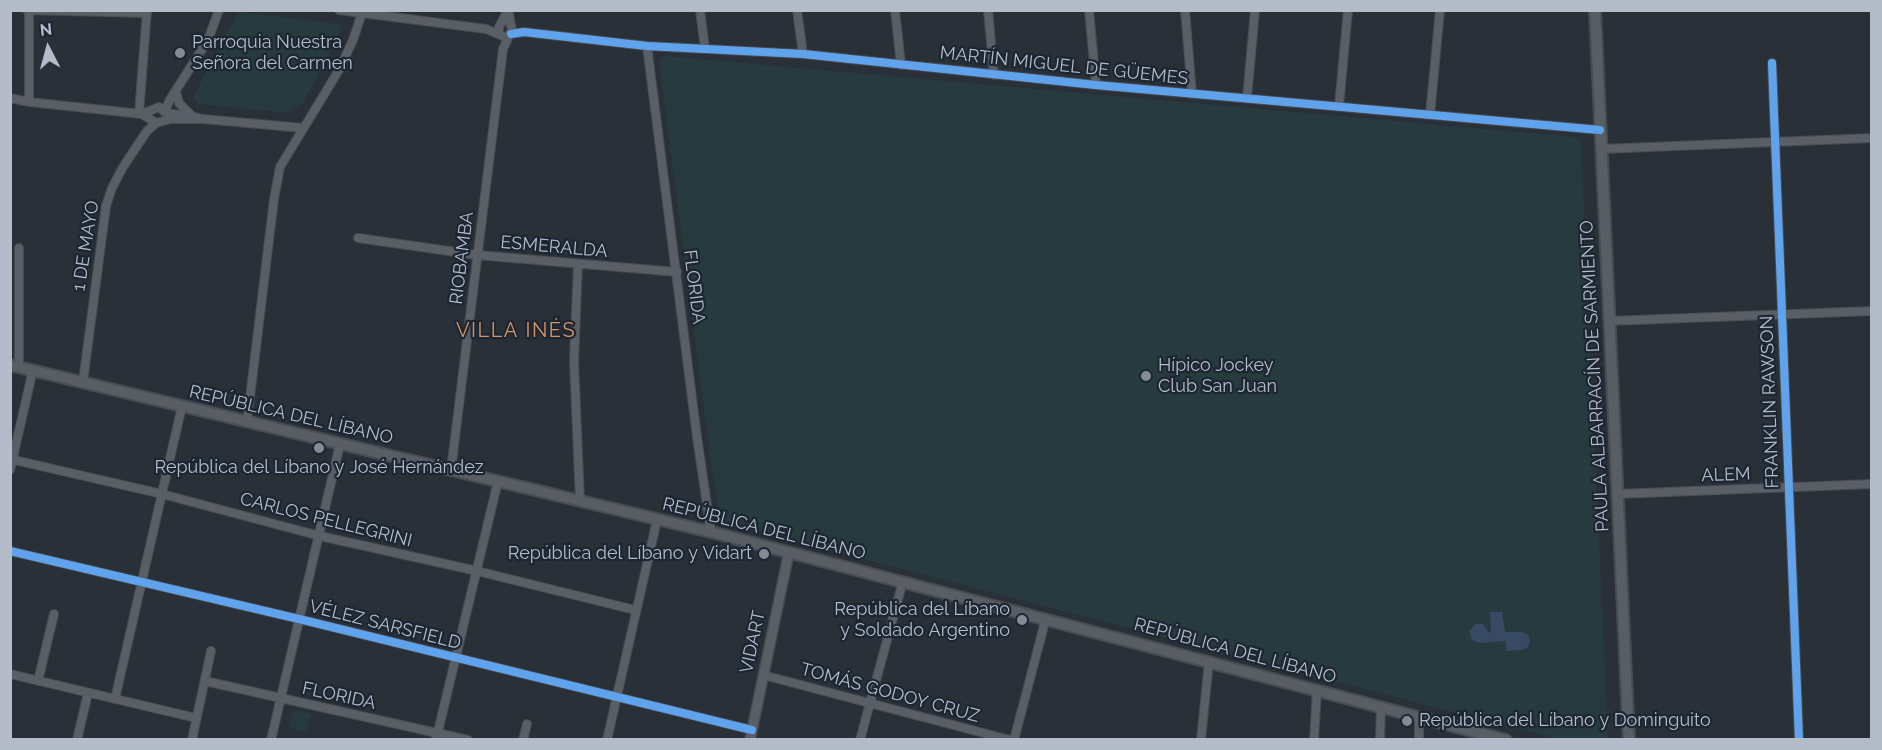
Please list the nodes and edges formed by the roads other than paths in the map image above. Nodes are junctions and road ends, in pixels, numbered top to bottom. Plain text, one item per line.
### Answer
1 (219, 10) edge
2 (339, 10) edge
3 (508, 10) edge
4 (700, 10) edge
5 (797, 10) edge
6 (895, 10) edge
7 (988, 10) edge
8 (1089, 10) edge
9 (1185, 10) edge
10 (1255, 10) edge
11 (1348, 10) edge
12 (1440, 10) edge
13 (1595, 10) edge
14 (28, 11) edge
15 (147, 12) edge
16 (363, 12) edge
17 (500, 29) junction
18 (510, 31) junction
19 (647, 46) junction
20 (705, 48) junction
21 (503, 49) junction
22 (803, 54) junction
23 (1772, 63) dead end
24 (901, 65) junction
25 (994, 75) junction
26 (1096, 85) junction
27 (176, 92) junction
28 (1192, 94) junction
29 (10, 98) edge
30 (1247, 98) junction
31 (29, 102) junction
32 (1339, 106) junction
33 (1430, 115) junction
34 (154, 116) junction
35 (191, 116) junction
36 (203, 119) junction
37 (303, 128) junction
38 (1600, 130) junction
39 (1872, 138) edge
40 (1775, 142) junction
41 (1601, 149) junction
42 (358, 238) dead end
43 (19, 248) dead end
44 (477, 255) junction
45 (578, 264) junction
46 (677, 272) junction
47 (1872, 311) edge
48 (1782, 314) junction
49 (1609, 321) junction
50 (15, 366) edge
51 (33, 370) junction
52 (83, 382) junction
53 (182, 406) junction
54 (247, 422) junction
55 (340, 444) junction
56 (12, 460) edge
57 (10, 470) edge
58 (451, 470) junction
59 (498, 482) junction
60 (1872, 484) edge
61 (1789, 487) junction
62 (162, 494) junction
63 (1617, 494) junction
64 (580, 501) junction
65 (657, 520) junction
66 (711, 532) junction
67 (320, 536) junction
68 (10, 551) edge
69 (789, 552) junction
70 (477, 571) junction
71 (903, 581) junction
72 (142, 583) junction
73 (635, 610) junction
74 (54, 614) dead end
75 (1046, 618) junction
76 (299, 619) junction
77 (211, 651) dead end
78 (455, 658) junction
79 (1209, 661) junction
80 (10, 674) edge
81 (763, 675) junction
82 (38, 681) junction
83 (205, 681) junction
84 (1317, 689) junction
85 (88, 693) junction
86 (616, 697) junction
87 (281, 698) junction
88 (115, 699) junction
89 (869, 702) junction
90 (1381, 706) junction
91 (1419, 716) junction
92 (196, 718) junction
93 (527, 724) dead end
94 (751, 735) edge
95 (437, 736) edge
96 (1480, 736) edge
97 (77, 740) edge
98 (192, 740) edge
99 (271, 740) edge
100 (468, 740) edge
101 (523, 740) edge
102 (607, 740) edge
103 (860, 740) edge
104 (1012, 740) edge
105 (1201, 740) edge
106 (1314, 740) edge
107 (1380, 740) edge
108 (1419, 740) edge
109 (1506, 740) edge
110 (1629, 740) edge
111 (1799, 740) edge

1 - 27 street, 1 DE MAYO
2 - 16 street
3 - 17 street
3 - 18 street
4 - 20 street
5 - 22 street
6 - 24 street
7 - 25 street
8 - 26 street
9 - 28 street
10 - 30 street
11 - 32 street
12 - 33 street
13 - 38 main road, PAULA ALBARRACÍN DE SARMIENTO
14 - 15 street
14 - 31 street
15 - 34 street
16 - 17 street
16 - 37 street
17 - 18 street
17 - 18 street
17 - 21 street, RIOBAMBA
18 - 19 street, MARTÍN MIGUEL DE GÜEMES
18 - 21 street, RIOBAMBA
19 - 20 street, MARTÍN MIGUEL DE GÜEMES
19 - 46 street, FLORIDA
20 - 22 street, MARTÍN MIGUEL DE GÜEMES
21 - 44 street, RIOBAMBA
22 - 24 street, MARTÍN MIGUEL DE GÜEMES
23 - 40 street, FRANKLIN RAWSON
24 - 25 street, MARTÍN MIGUEL DE GÜEMES
25 - 26 street, MARTÍN MIGUEL DE GÜEMES
26 - 28 street, MARTÍN MIGUEL DE GÜEMES
27 - 34 street, 1 DE MAYO
27 - 35 street
28 - 30 street, MARTÍN MIGUEL DE GÜEMES
29 - 31 street
30 - 32 street, MARTÍN MIGUEL DE GÜEMES
31 - 34 street
32 - 33 street, MARTÍN MIGUEL DE GÜEMES
33 - 38 street, MARTÍN MIGUEL DE GÜEMES
34 - 35 street
34 - 36 street
34 - 52 street, 1 DE MAYO
35 - 36 street
36 - 37 street
37 - 54 street
38 - 41 main road, PAULA ALBARRACÍN DE SARMIENTO
39 - 40 street
40 - 41 street
40 - 48 street, FRANKLIN RAWSON
41 - 49 main road, PAULA ALBARRACÍN DE SARMIENTO
42 - 44 street, ESMERALDA
43 - 50 street
44 - 45 street, ESMERALDA
44 - 58 street, RIOBAMBA
45 - 46 street, ESMERALDA
45 - 64 street
46 - 66 street, FLORIDA
47 - 48 street
48 - 49 street
48 - 61 street, FRANKLIN RAWSON
49 - 63 main road, PAULA ALBARRACÍN DE SARMIENTO
50 - 51 main road, REPÚBLICA DEL LÍBANO
51 - 52 main road, REPÚBLICA DEL LÍBANO
51 - 56 street
52 - 53 main road, REPÚBLICA DEL LÍBANO
53 - 54 main road, REPÚBLICA DEL LÍBANO
53 - 62 street
54 - 55 main road, REPÚBLICA DEL LÍBANO
55 - 58 main road, REPÚBLICA DEL LÍBANO
55 - 67 street
56 - 57 street
56 - 62 street, CARLOS PELLEGRINI
58 - 59 main road, REPÚBLICA DEL LÍBANO
59 - 64 main road, REPÚBLICA DEL LÍBANO
59 - 70 street
60 - 61 street, ALEM
61 - 63 street, ALEM
61 - 111 street, FRANKLIN RAWSON
62 - 67 street, CARLOS PELLEGRINI
62 - 72 street
63 - 110 main road, PAULA ALBARRACÍN DE SARMIENTO
64 - 65 main road, REPÚBLICA DEL LÍBANO
65 - 66 main road, REPÚBLICA DEL LÍBANO
65 - 73 street
66 - 69 main road, REPÚBLICA DEL LÍBANO
67 - 70 street, CARLOS PELLEGRINI
67 - 76 street
68 - 72 street, VÉLEZ SARSFIELD
69 - 71 main road, REPÚBLICA DEL LÍBANO
69 - 81 street, VIDART
70 - 73 street, CARLOS PELLEGRINI
70 - 78 street
71 - 75 main road, REPÚBLICA DEL LÍBANO
71 - 89 street
72 - 76 street, VÉLEZ SARSFIELD
72 - 88 street
73 - 86 street
74 - 82 street
75 - 79 main road, REPÚBLICA DEL LÍBANO
75 - 104 street
76 - 78 street, VÉLEZ SARSFIELD
76 - 87 street
77 - 83 street
78 - 86 street, VÉLEZ SARSFIELD
78 - 95 street
79 - 84 main road, REPÚBLICA DEL LÍBANO
79 - 105 street
80 - 82 street
81 - 89 street, TOMÁS GODOY CRUZ
81 - 94 street, VIDART
82 - 85 street
83 - 87 street, FLORIDA
83 - 92 street
84 - 90 main road, REPÚBLICA DEL LÍBANO
84 - 106 street
85 - 88 street
85 - 97 street
86 - 94 street, VÉLEZ SARSFIELD
86 - 102 street
87 - 95 street, FLORIDA
87 - 99 street
88 - 92 street
89 - 103 street
89 - 104 street, TOMÁS GODOY CRUZ
90 - 91 main road, REPÚBLICA DEL LÍBANO
90 - 107 street
91 - 96 main road, REPÚBLICA DEL LÍBANO
91 - 108 street
92 - 98 street
93 - 101 street
95 - 100 street, FLORIDA
96 - 109 main road, REPÚBLICA DEL LÍBANO

